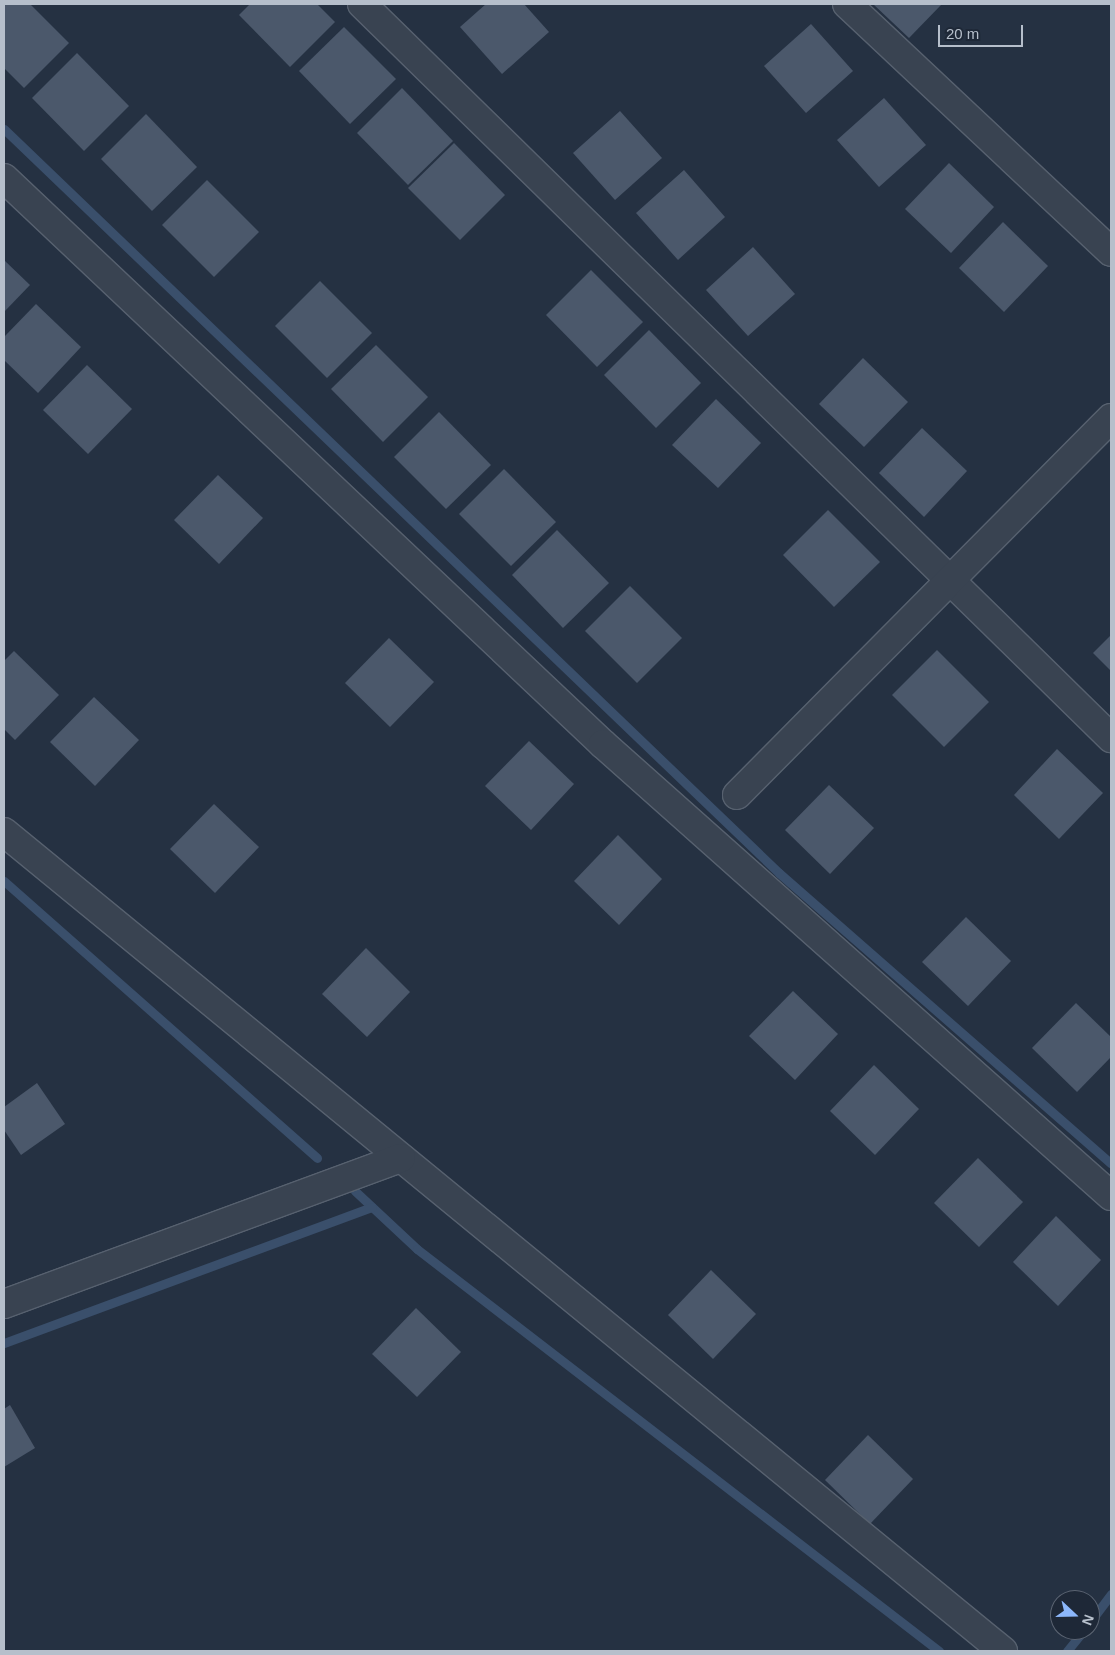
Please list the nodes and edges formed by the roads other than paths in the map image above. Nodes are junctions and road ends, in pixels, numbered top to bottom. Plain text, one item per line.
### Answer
1 (362, 4) edge
2 (846, 4) edge
3 (4, 178) edge
4 (1111, 252) edge
5 (1111, 418) edge
6 (953, 581) junction
7 (1111, 738) edge
8 (737, 794) dead end
9 (4, 832) edge
10 (401, 1158) junction
11 (1111, 1196) edge
12 (4, 1304) edge
13 (1003, 1651) edge

1 - 6 street
2 - 4 street
3 - 11 street
5 - 6 street
6 - 7 street
6 - 8 street
9 - 10 street
10 - 12 street
10 - 13 street

